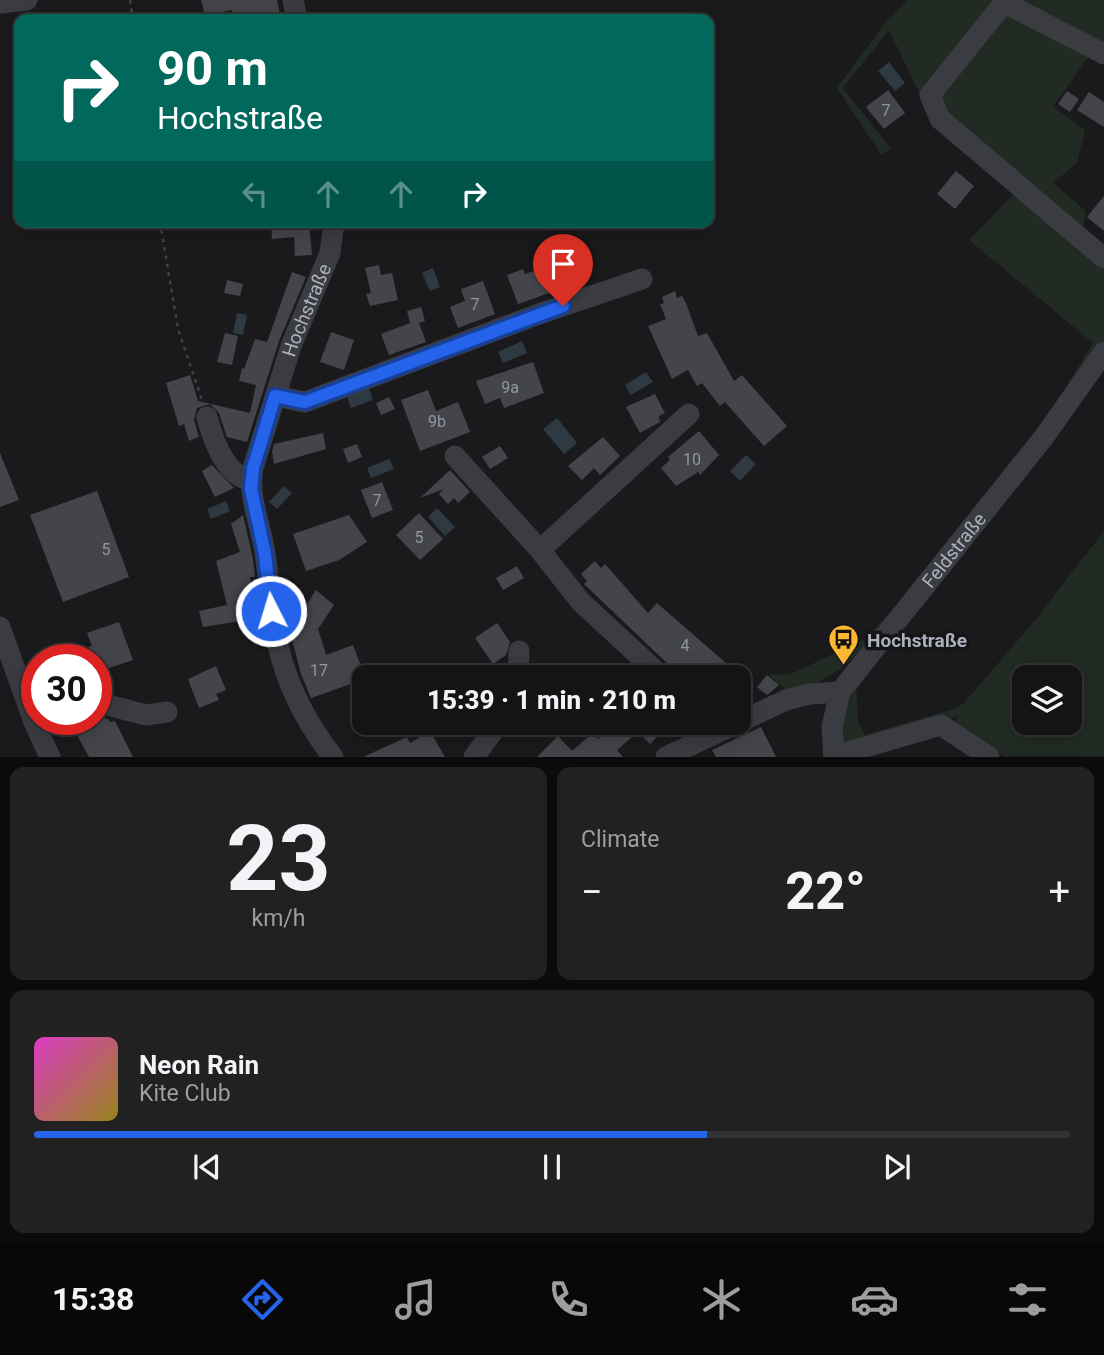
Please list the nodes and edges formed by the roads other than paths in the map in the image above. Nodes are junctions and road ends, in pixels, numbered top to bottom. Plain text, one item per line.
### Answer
1 (27, 0) edge
2 (0, 3) edge
3 (1104, 54) edge
4 (333, 228) edge
5 (1104, 258) edge
6 (642, 279) dead end
7 (1104, 352) edge
8 (275, 396) junction
9 (689, 414) dead end
10 (206, 417) road end
11 (455, 456) dead end
12 (251, 481) junction
13 (540, 550) junction
14 (0, 626) edge
15 (519, 651) dead end
16 (518, 665) edge
17 (649, 665) edge
18 (21, 679) edge
19 (840, 692) junction
20 (112, 706) edge
21 (167, 712) dead end
22 (751, 714) edge
23 (42, 735) edge
24 (490, 735) edge
25 (704, 735) edge
26 (834, 756) edge
27 (50, 757) edge
28 (333, 757) edge
29 (474, 757) edge
30 (666, 757) edge
31 (989, 757) edge

1 - 2 street
3 - 5 street
4 - 8 street, Hochstraße
6 - 8 street
7 - 19 street, Feldstraße
8 - 12 street, Hochstraße
9 - 13 street
10 - 12 street
11 - 13 street
12 - 28 street, Hochstraße
13 - 17 street
14 - 18 street
15 - 16 street
19 - 22 street
19 - 26 street, Feldstraße
20 - 21 street
23 - 27 street
24 - 29 street
25 - 30 street
26 - 31 street, Feldstraße

